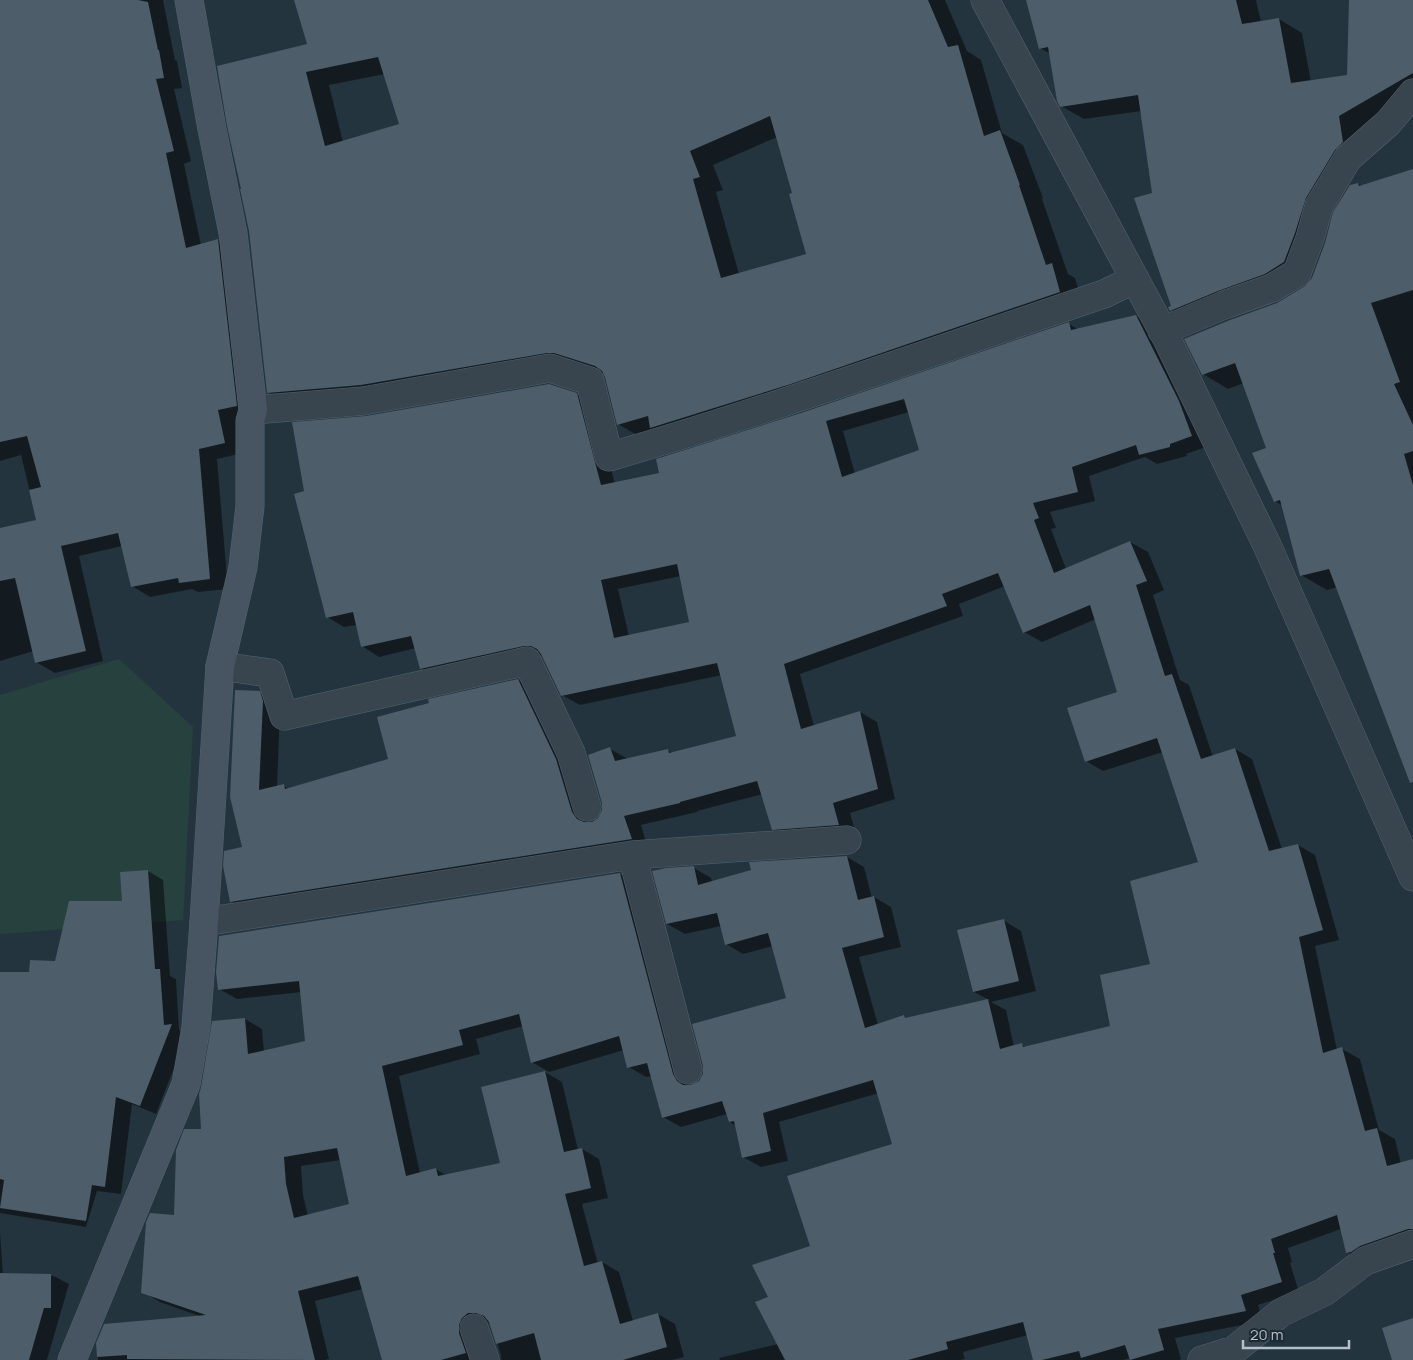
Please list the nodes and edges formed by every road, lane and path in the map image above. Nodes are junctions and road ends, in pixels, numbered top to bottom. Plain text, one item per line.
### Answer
1 (189, 0) edge
2 (985, 0) edge
3 (1413, 93) edge
4 (1135, 279) junction
5 (1162, 331) junction
6 (253, 410) junction
7 (220, 666) junction
8 (588, 808) dead end
9 (847, 840) dead end
10 (1406, 842) edge
11 (632, 855) junction
12 (1413, 877) edge
13 (204, 922) junction
14 (688, 1070) dead end
15 (1413, 1244) edge
16 (474, 1328) dead end
17 (72, 1360) edge
18 (485, 1360) edge
19 (1202, 1360) edge

1 - 6 street
2 - 4 street
3 - 5 street
4 - 5 street
4 - 6 street
5 - 10 street
6 - 7 street
7 - 8 street
7 - 13 street
9 - 11 street
10 - 12 street
11 - 13 street
11 - 14 street
13 - 17 street
15 - 19 street
16 - 18 street

